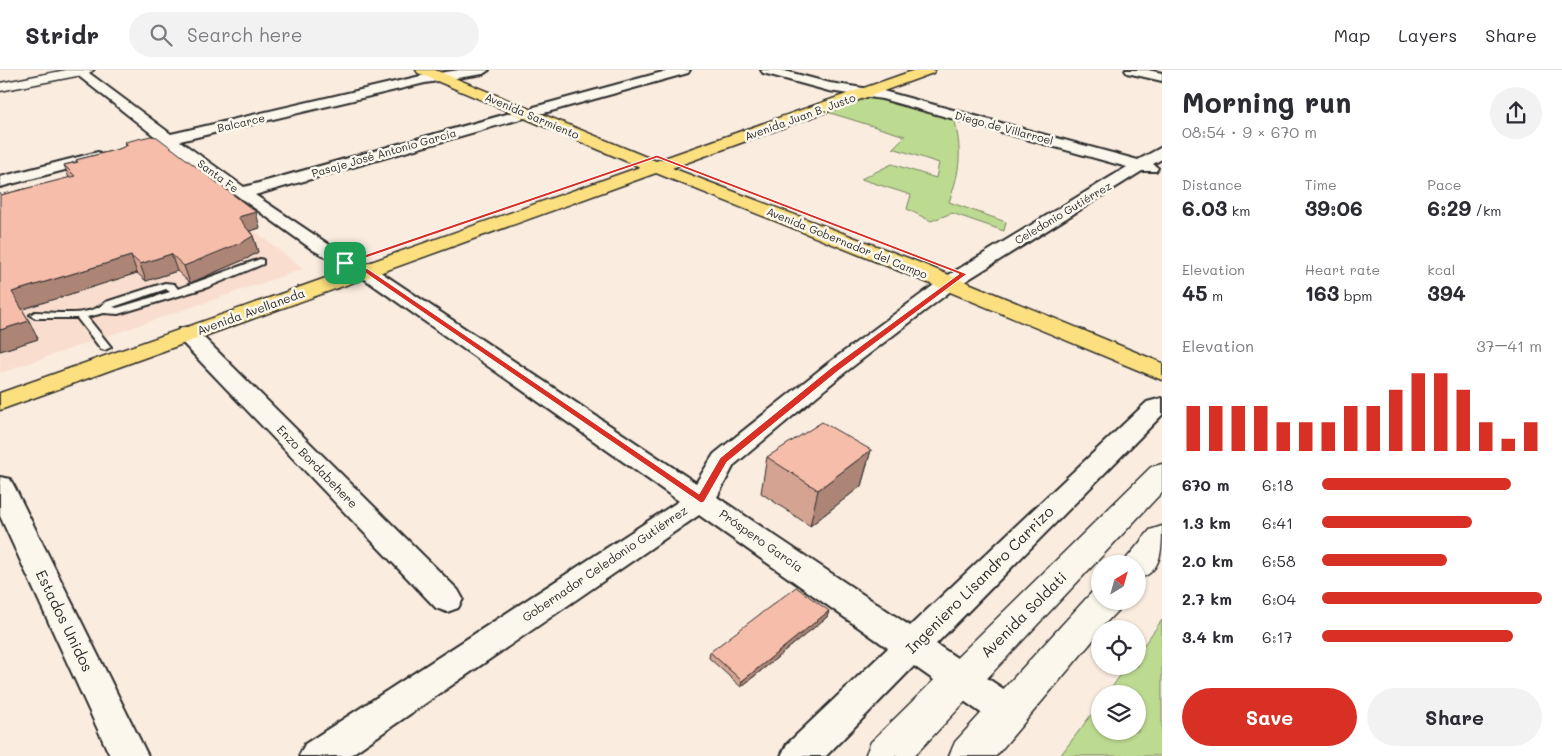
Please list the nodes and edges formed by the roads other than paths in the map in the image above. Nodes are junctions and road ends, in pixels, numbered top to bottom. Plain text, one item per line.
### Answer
1 (81, 70) edge
2 (423, 70) edge
3 (483, 70) edge
4 (684, 70) edge
5 (767, 70) edge
6 (903, 70) edge
7 (928, 70) edge
8 (1131, 70) edge
9 (445, 74) edge
10 (1162, 77) edge
11 (0, 86) edge
12 (845, 90) junction
13 (868, 92) junction
14 (532, 112) junction
15 (168, 140) junction
16 (140, 147) edge
17 (1162, 152) edge
18 (112, 154) edge
19 (657, 162) junction
20 (1140, 166) junction
21 (1162, 172) edge
22 (0, 182) edge
23 (242, 194) junction
24 (260, 262) dead end
25 (355, 267) junction
26 (956, 278) junction
27 (35, 315) dead end
28 (80, 315) junction
29 (187, 334) junction
30 (105, 347) junction
31 (1162, 350) edge
32 (1162, 372) edge
33 (0, 383) edge
34 (0, 402) edge
35 (1162, 406) edge
36 (1162, 474) edge
37 (0, 486) edge
38 (701, 500) junction
39 (1162, 538) edge
40 (1146, 557) edge
41 (447, 599) dead end
42 (1098, 610) edge
43 (913, 646) junction
44 (960, 679) junction
45 (1007, 712) junction
46 (129, 756) edge
47 (318, 756) edge
48 (800, 756) edge
49 (886, 756) edge
50 (970, 756) edge

1 - 11 main road
1 - 15 street, Santa Fe
2 - 9 main road, Avenida Sarmiento
3 - 9 street, Balcarce
4 - 14 street, Pasaje José Antonio García
5 - 12 street, Diego de Villarroel
6 - 12 main road, Avenida Juan B. Justo
7 - 13 main road, Avenida Juan B. Justo
8 - 10 street
9 - 14 main road, Avenida Sarmiento
9 - 15 street, Balcarce
12 - 13 street, Diego de Villarroel
12 - 19 main road, Avenida Juan B. Justo
13 - 19 main road, Avenida Juan B. Justo
13 - 20 street, Diego de Villarroel
14 - 19 main road, Avenida Sarmiento
14 - 23 street, Pasaje José Antonio García
15 - 16 street, Balcarce
15 - 23 street, Santa Fe
17 - 20 street, Celedonio Gutiérrez
18 - 22 street
19 - 25 main road, Avenida Avellaneda
19 - 26 main road, Avenida Gobernador del Campo
20 - 21 street, Diego de Villarroel
20 - 26 street, Celedonio Gutiérrez
23 - 25 street, Santa Fe
24 - 28 lane
25 - 29 main road, Avenida Avellaneda
25 - 30 main road, Avenida Avellaneda
25 - 38 street, Próspero García
26 - 31 main road, Avenida Gobernador del Campo
26 - 32 main road, Avenida Gobernador del Campo
26 - 38 street, Gobernador Celedonio Gutiérrez
27 - 28 lane
28 - 30 lane
29 - 34 main road, Avenida Avellaneda
29 - 41 street, Enzo Bordabehere
30 - 33 main road, Avenida Avellaneda
35 - 43 street, Ingeniero Lisandro Carrizo
36 - 44 main road, Avenida Soldati
37 - 46 street, Estados Unidos
38 - 43 street, Próspero García
38 - 47 street, Gobernador Celedonio Gutiérrez
39 - 40 main road
42 - 45 main road
43 - 44 street, Próspero García
43 - 48 street, Ingeniero Lisandro Carrizo
44 - 45 street, Próspero García
44 - 49 main road, Avenida Soldati
45 - 50 main road

